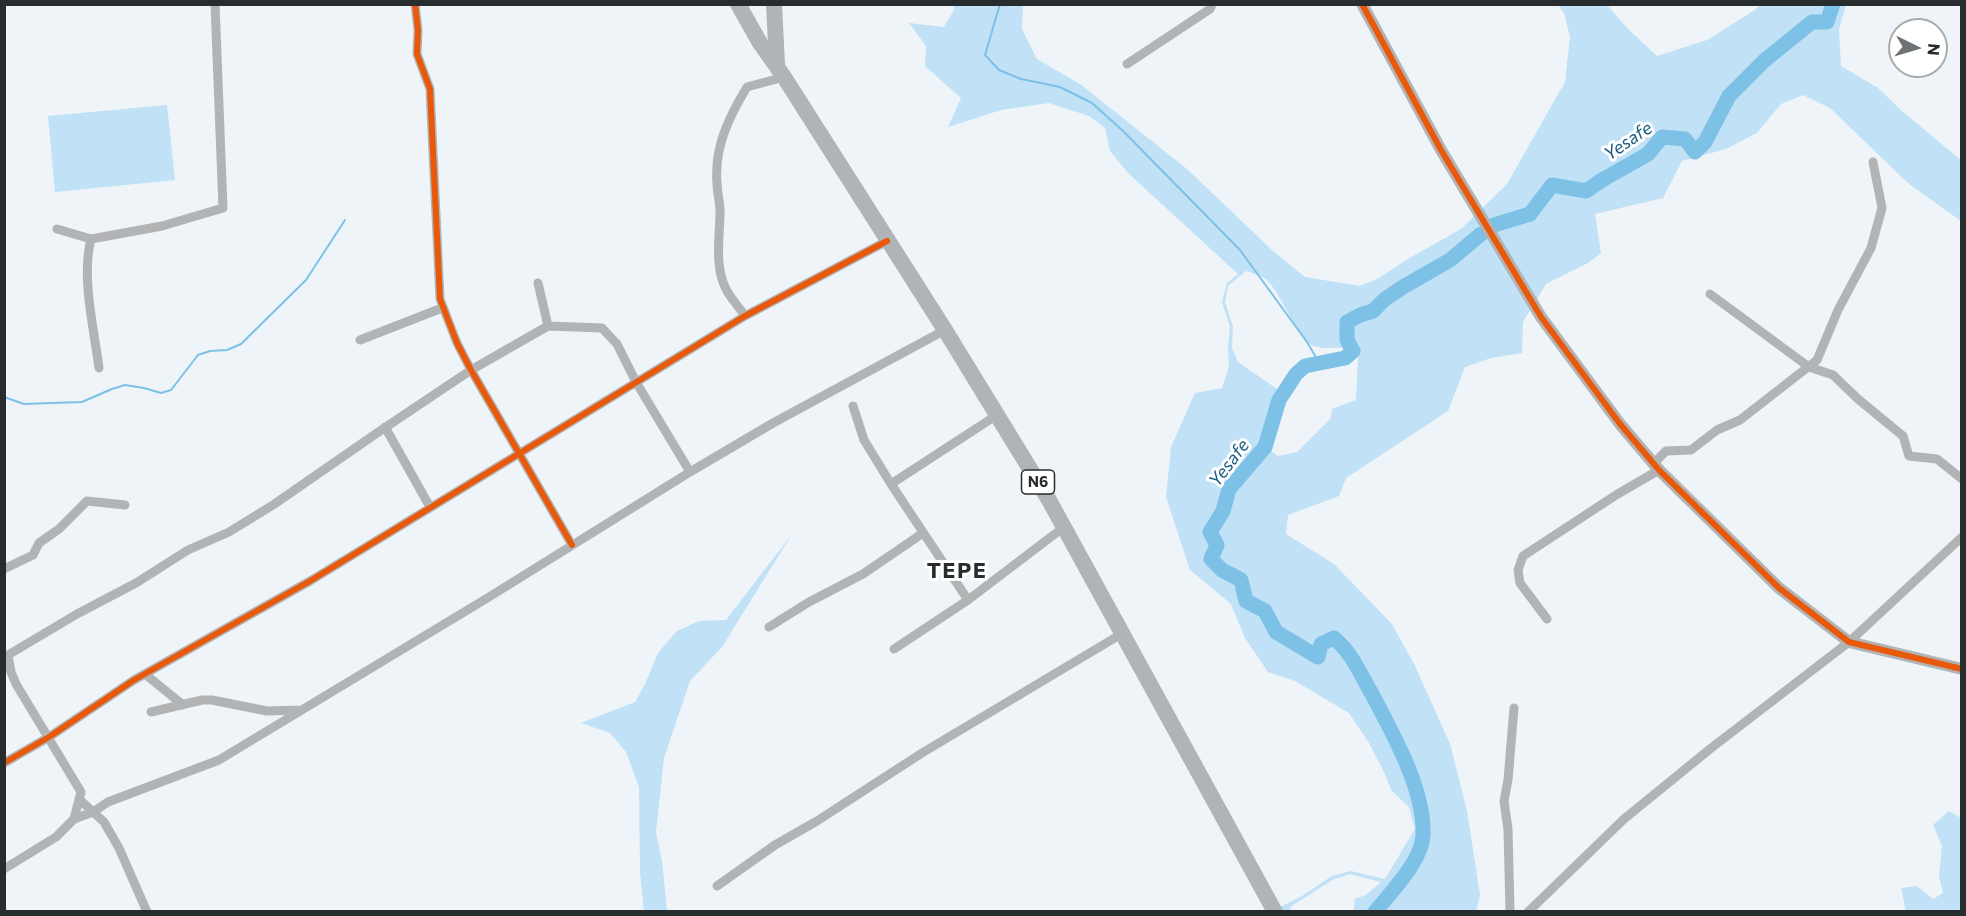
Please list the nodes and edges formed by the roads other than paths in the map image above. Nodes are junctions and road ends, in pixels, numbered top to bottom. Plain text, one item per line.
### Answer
1 (215, 4) edge
2 (415, 4) edge
3 (738, 4) edge
4 (774, 4) edge
5 (1212, 4) edge
6 (1362, 4) edge
7 (1127, 64) dead end
8 (780, 71) junction
9 (1873, 162) dead end
10 (57, 229) dead end
11 (91, 239) junction
12 (887, 241) junction
13 (538, 284) dead end
14 (1710, 294) dead end
15 (442, 308) junction
16 (745, 316) junction
17 (548, 326) junction
18 (945, 330) junction
19 (360, 340) dead end
20 (1809, 367) junction
21 (99, 368) dead end
22 (471, 370) junction
23 (636, 382) junction
24 (853, 406) dead end
25 (997, 415) junction
26 (385, 428) junction
27 (519, 453) junction
28 (1656, 467) junction
29 (690, 471) junction
30 (1962, 479) edge
31 (891, 484) junction
32 (125, 505) dead end
33 (430, 507) junction
34 (1064, 527) junction
35 (923, 533) junction
36 (1962, 537) edge
37 (572, 545) junction
38 (4, 569) edge
39 (968, 600) junction
40 (1547, 620) dead end
41 (769, 627) dead end
42 (1123, 633) junction
43 (1849, 642) junction
44 (894, 649) dead end
45 (1962, 669) edge
46 (145, 674) junction
47 (183, 705) junction
48 (1514, 708) dead end
49 (303, 710) junction
50 (151, 712) dead end
51 (49, 737) junction
52 (4, 763) edge
53 (79, 799) junction
54 (93, 812) junction
55 (74, 819) junction
56 (4, 869) edge
57 (717, 886) dead end
58 (147, 912) edge
59 (1275, 912) edge
60 (1510, 912) edge
61 (1528, 912) edge

1 - 11 street
2 - 15 street
3 - 8 highway, N6
4 - 8 highway, N6
5 - 7 street
6 - 28 street
8 - 12 highway, N6
8 - 16 street
9 - 20 street
10 - 11 street
11 - 21 street
12 - 16 street
12 - 18 highway, N6
13 - 17 street
14 - 20 street
15 - 19 street
15 - 22 street
16 - 23 street
17 - 22 street
17 - 23 street
18 - 25 highway, N6
18 - 29 street
20 - 28 street
20 - 30 street
22 - 26 street
22 - 27 street
23 - 27 street
23 - 29 street
24 - 31 street
25 - 31 street
25 - 34 highway, N6
26 - 33 street
26 - 51 street
27 - 33 street
27 - 37 street
28 - 40 street
28 - 43 street
29 - 37 street
31 - 35 street
32 - 38 street
33 - 46 street
34 - 39 street
34 - 42 highway, N6
35 - 39 street
35 - 41 street
36 - 43 street
37 - 49 street
39 - 44 street
42 - 57 street
42 - 59 highway, N6
43 - 45 street
43 - 61 street
46 - 47 street
46 - 51 street
47 - 49 street
47 - 50 street
48 - 60 street
49 - 54 street
51 - 52 street
51 - 53 street
53 - 54 street
53 - 55 street
54 - 55 street
54 - 58 street
55 - 56 street

